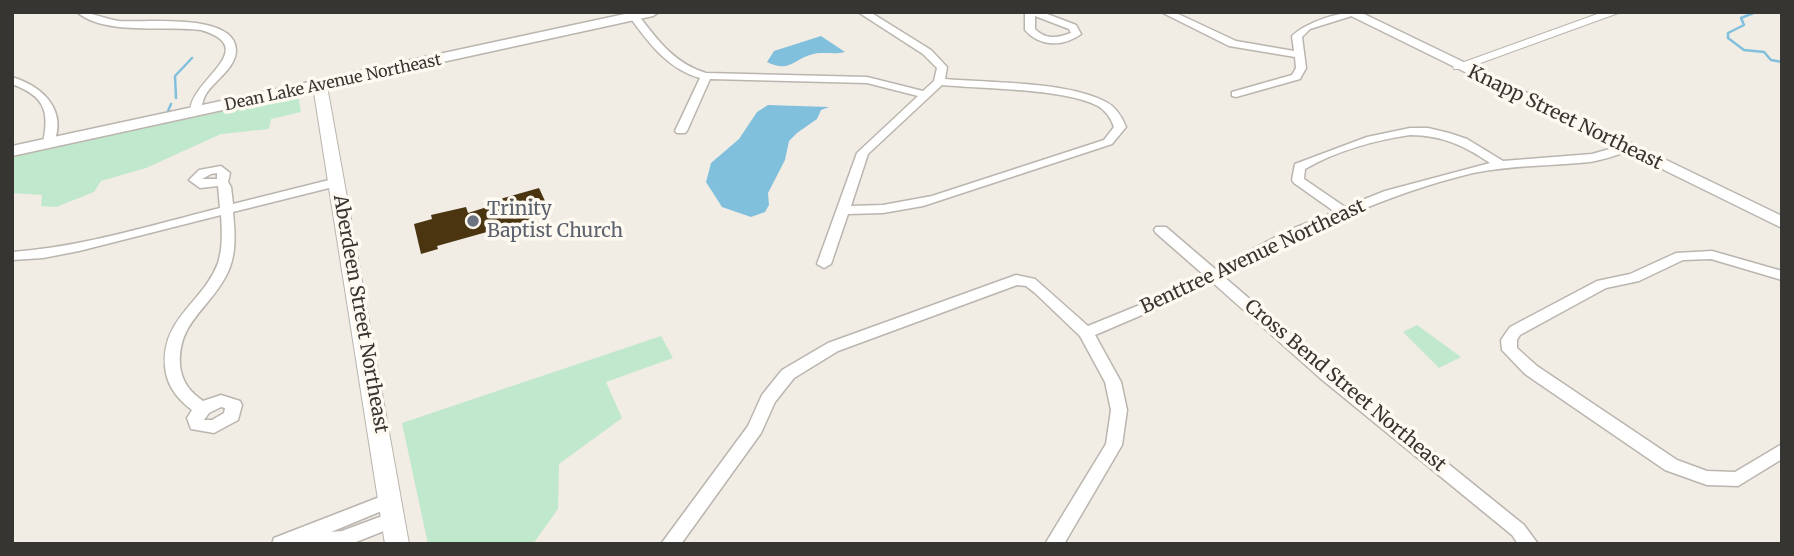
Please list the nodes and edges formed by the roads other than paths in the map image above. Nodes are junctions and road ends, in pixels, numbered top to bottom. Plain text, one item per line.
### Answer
1 (82, 12) edge
2 (653, 12) edge
3 (863, 12) edge
4 (1166, 12) edge
5 (1615, 12) edge
6 (1351, 13) edge
7 (633, 14) edge
8 (1298, 55) junction
9 (1459, 66) junction
10 (706, 76) junction
11 (12, 80) edge
12 (939, 82) junction
13 (320, 86) junction
14 (924, 94) junction
15 (1236, 94) dead end
16 (195, 112) junction
17 (681, 131) dead end
18 (50, 143) junction
19 (1627, 148) junction
20 (12, 151) edge
21 (1501, 165) junction
22 (222, 182) dead end
23 (338, 186) junction
24 (845, 210) junction
25 (226, 211) junction
26 (1342, 211) junction
27 (1782, 223) edge
28 (1161, 230) dead end
29 (12, 256) edge
30 (824, 264) dead end
31 (1215, 275) junction
32 (1782, 276) edge
33 (1086, 332) junction
34 (203, 409) dead end
35 (1782, 450) edge
36 (390, 500) junction
37 (393, 520) junction
38 (282, 543) edge
39 (397, 544) edge
40 (670, 544) edge
41 (1054, 544) edge
42 (1529, 544) edge

1 - 16 street
2 - 7 main road, Dean Lake Avenue Northeast
3 - 12 street
4 - 8 street
5 - 9 street
6 - 8 street
6 - 9 main road, Knapp Street Northeast
7 - 10 street
7 - 13 main road, Dean Lake Avenue Northeast
8 - 15 street
9 - 19 main road, Knapp Street Northeast
10 - 14 street
10 - 17 street
11 - 18 street
12 - 14 street
12 - 24 street
13 - 16 main road, Dean Lake Avenue Northeast
13 - 23 street, Aberdeen Street Northeast
14 - 24 street
16 - 18 main road, Dean Lake Avenue Northeast
18 - 20 main road, Dean Lake Avenue Northeast
19 - 21 street, Benttree Avenue Northeast
19 - 27 main road, Knapp Street Northeast
21 - 26 street, Benttree Avenue Northeast
21 - 26 street
22 - 25 street
23 - 25 street
23 - 36 street, Aberdeen Street Northeast
24 - 30 street
25 - 29 street
25 - 34 street
26 - 31 street, Benttree Avenue Northeast
28 - 31 street, Cross Bend Street Northeast
31 - 33 street, Benttree Avenue Northeast
31 - 42 street, Cross Bend Street Northeast
32 - 35 street
33 - 40 street
33 - 41 street
36 - 37 street, Aberdeen Street Northeast
36 - 38 street
37 - 38 street
37 - 39 street, Aberdeen Street Northeast

